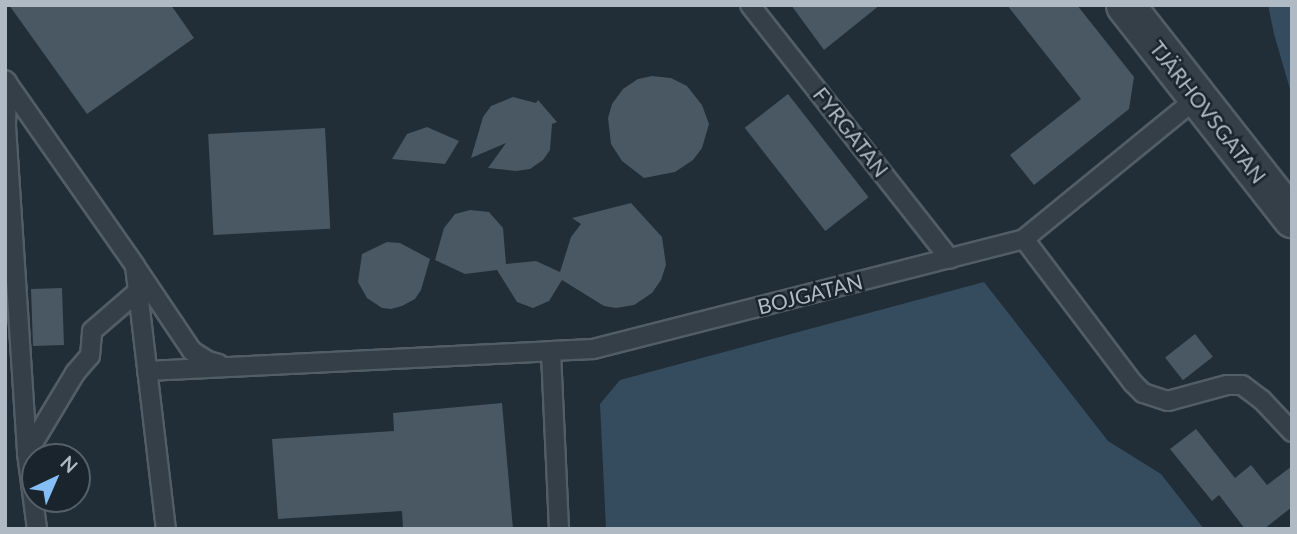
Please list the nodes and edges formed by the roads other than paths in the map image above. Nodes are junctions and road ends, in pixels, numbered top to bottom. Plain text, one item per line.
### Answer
1 (750, 5) edge
2 (1125, 5) edge
3 (6, 81) edge
4 (1197, 98) junction
5 (1292, 218) edge
6 (1024, 239) junction
7 (950, 259) junction
8 (135, 266) junction
9 (137, 292) junction
10 (551, 351) junction
11 (225, 365) junction
12 (147, 371) junction
13 (1292, 432) edge
14 (26, 443) edge
15 (33, 443) edge
16 (166, 529) edge
17 (559, 529) edge

1 - 7 lane, FYRGATAN
2 - 4 street, TJÄRHOVSGATAN
3 - 8 lane
3 - 14 lane
4 - 5 street, TJÄRHOVSGATAN
4 - 6 lane, BOJGATAN
6 - 7 lane, BOJGATAN
6 - 13 lane
7 - 10 lane, BOJGATAN
8 - 9 lane
8 - 11 lane
9 - 12 lane
9 - 15 lane
10 - 11 lane, BOJGATAN
10 - 17 lane
11 - 12 lane, BOJGATAN
12 - 16 lane

